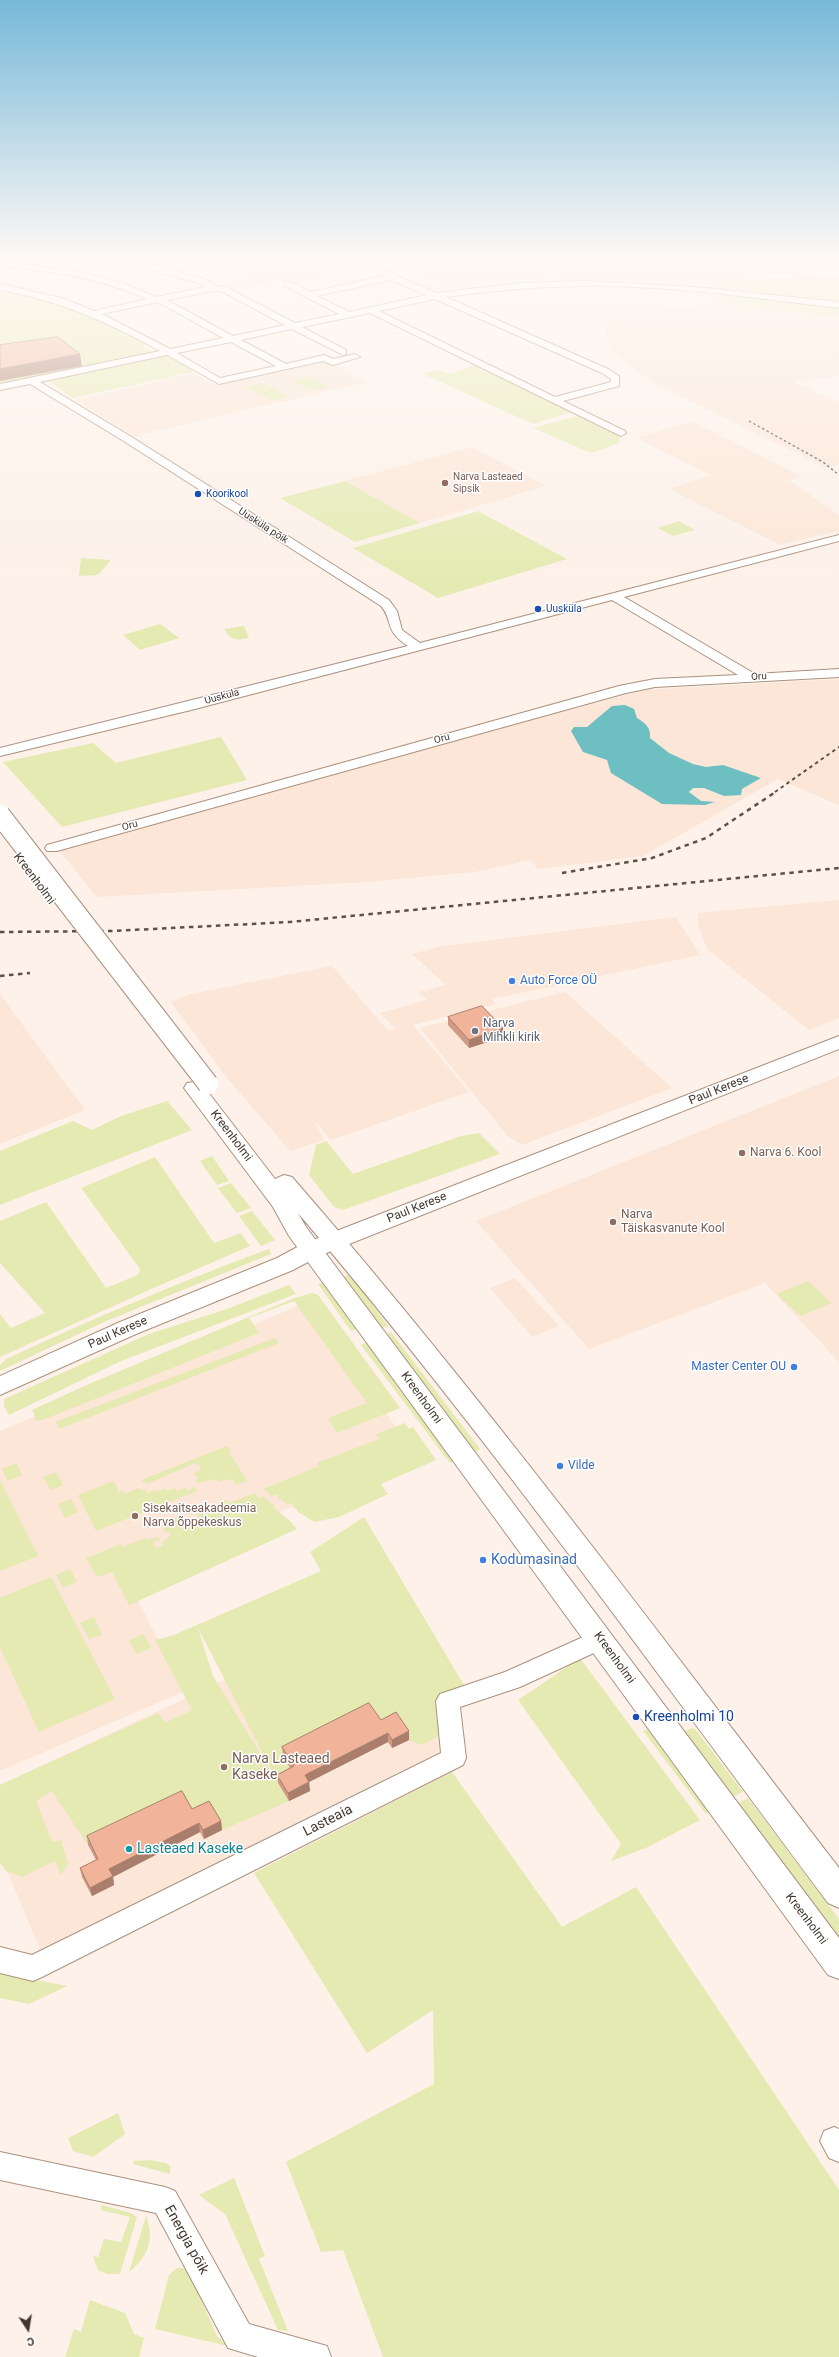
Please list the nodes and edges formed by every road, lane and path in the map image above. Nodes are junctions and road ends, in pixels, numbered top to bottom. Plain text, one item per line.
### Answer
1 (108, 365) edge
2 (191, 365) edge
3 (281, 365) edge
4 (294, 365) edge
5 (484, 365) edge
6 (591, 365) edge
7 (285, 367) junction
8 (32, 381) junction
9 (0, 387) edge
10 (555, 400) junction
11 (622, 433) dead end
12 (839, 538) edge
13 (612, 596) junction
14 (416, 646) junction
15 (839, 673) edge
16 (750, 677) junction
17 (0, 752) edge
18 (0, 816) edge
19 (0, 835) edge
20 (52, 848) dead end
21 (839, 1042) edge
22 (201, 1086) junction
23 (323, 1245) junction
24 (0, 1386) edge
25 (601, 1639) junction
26 (839, 1893) edge
27 (0, 1960) edge
28 (839, 1964) edge
29 (0, 2166) edge
30 (316, 2357) edge

1 - 8 street
2 - 7 street
3 - 7 street
4 - 7 street
5 - 10 street
6 - 10 street
8 - 9 street
8 - 14 street, Uusküla põik
10 - 11 street
12 - 13 street, Uusküla
13 - 14 street, Uusküla
13 - 16 street
14 - 17 street, Uusküla
15 - 16 street, Oru
16 - 20 street, Oru
18 - 22 main road, Kreenholmi, bridge
19 - 22 main road, Kreenholmi
21 - 23 main road, Paul Kerese
22 - 23 main road, Kreenholmi
23 - 24 main road, Paul Kerese
23 - 25 main road, Kreenholmi
23 - 26 main road, Kreenholmi
25 - 27 street, Lasteaia
25 - 28 main road, Kreenholmi
29 - 30 street, Energia põik

